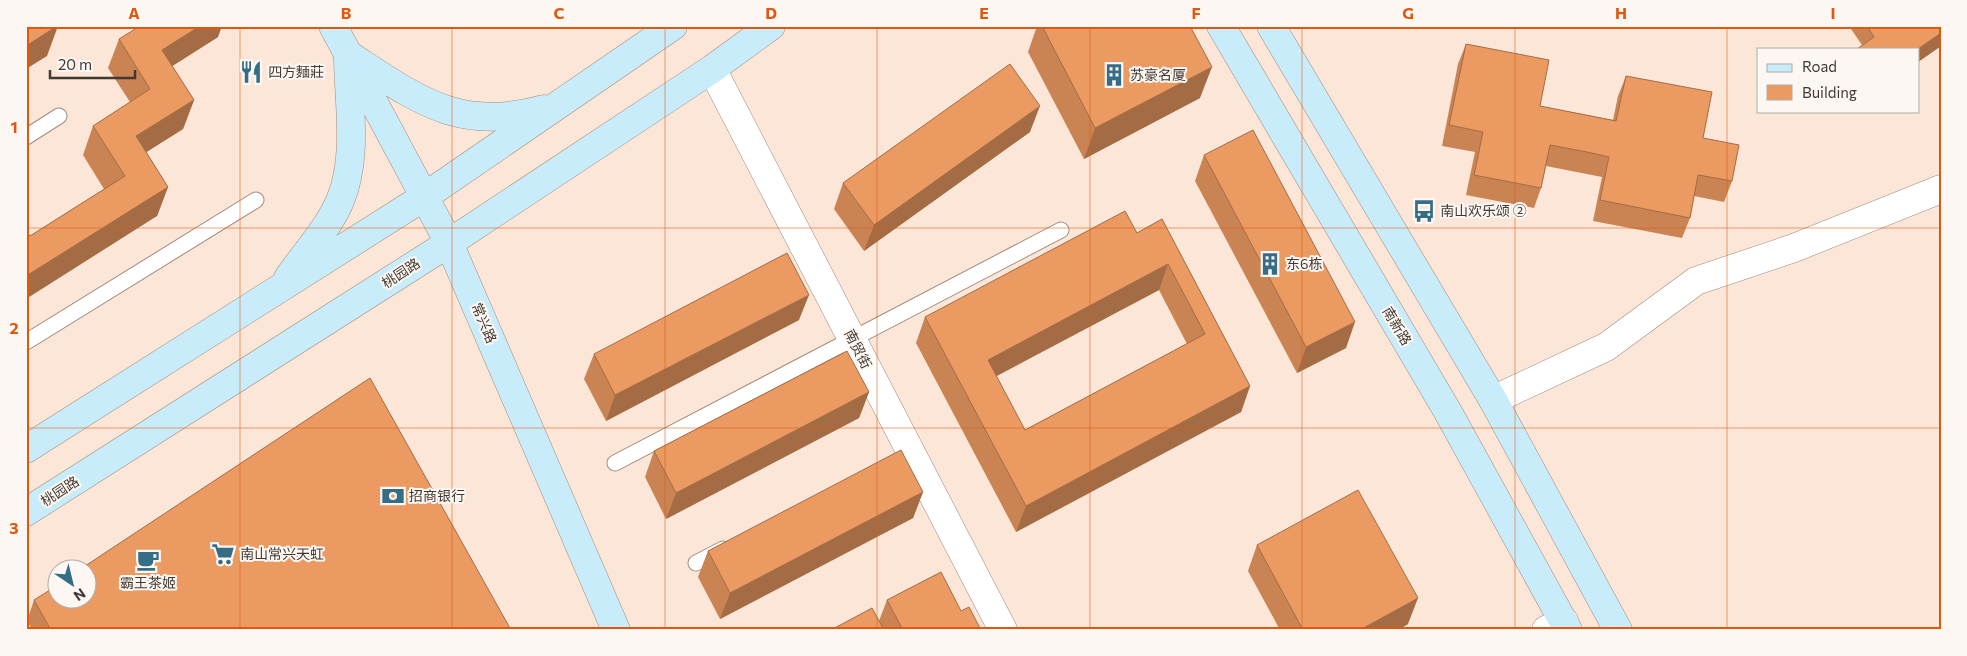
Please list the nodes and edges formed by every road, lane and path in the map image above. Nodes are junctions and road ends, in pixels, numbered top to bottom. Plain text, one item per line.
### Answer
1 (333, 26) edge
2 (673, 26) edge
3 (771, 26) edge
4 (1221, 26) edge
5 (1271, 26) edge
6 (347, 54) junction
7 (712, 69) junction
8 (565, 101) junction
9 (58, 116) dead end
10 (26, 137) edge
11 (1941, 189) edge
12 (424, 197) junction
13 (256, 200) dead end
14 (1061, 230) dead end
15 (449, 243) junction
16 (280, 288) junction
17 (852, 339) junction
18 (26, 342) edge
19 (1493, 400) junction
20 (26, 449) edge
21 (615, 463) dead end
22 (26, 512) edge
23 (739, 541) edge
24 (696, 563) dead end
25 (1559, 627) edge
26 (616, 630) edge
27 (1003, 630) edge
28 (1618, 630) edge

1 - 6 main road, 常兴路
2 - 8 main road
3 - 7 main road, 桃园路
4 - 25 main road, 南新路
5 - 19 main road
6 - 8 main road
6 - 12 main road, 常兴路
6 - 16 main road
7 - 15 main road, 桃园路
7 - 17 street, 南贸街
8 - 12 main road
9 - 10 lane
11 - 19 street
12 - 15 main road, 常兴路
12 - 16 main road
13 - 18 lane
14 - 17 lane
15 - 22 main road, 桃园路
15 - 26 main road, 常兴路
16 - 20 main road
17 - 21 lane
17 - 27 street, 南贸街
19 - 28 main road
23 - 24 lane

